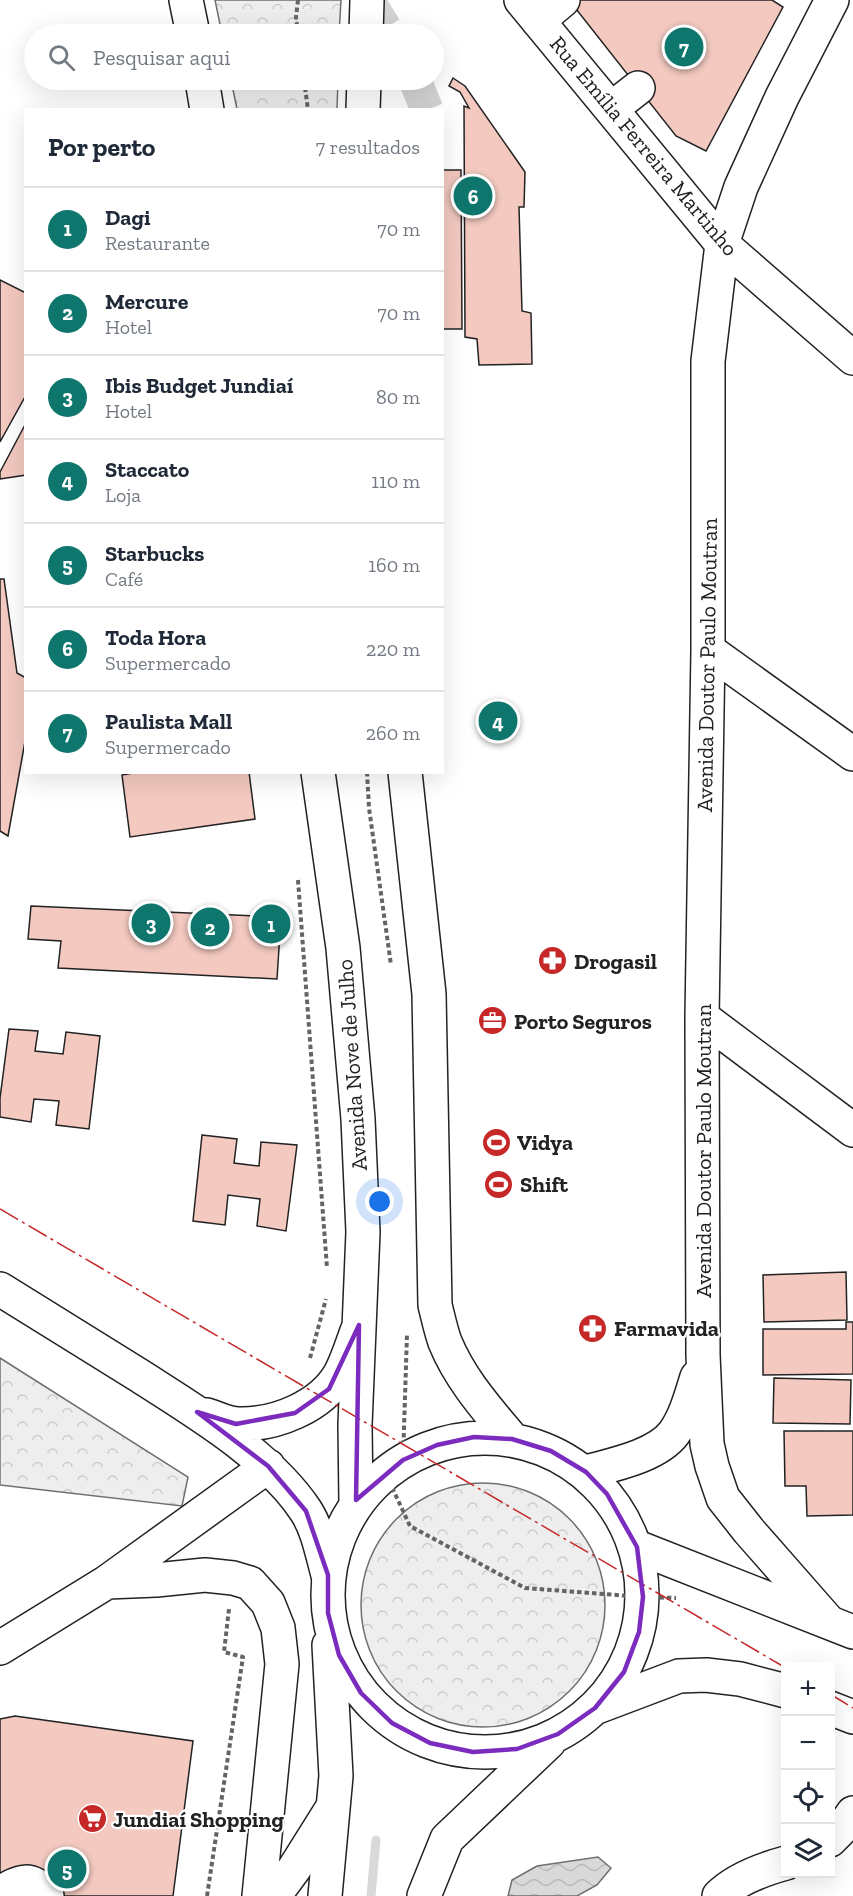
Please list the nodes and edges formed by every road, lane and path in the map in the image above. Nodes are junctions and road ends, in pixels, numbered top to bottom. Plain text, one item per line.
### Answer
1 (186, 0) edge
2 (298, 0) edge
3 (367, 0) edge
4 (563, 0) edge
5 (832, 0) edge
6 (530, 10) edge
7 (191, 24) edge
8 (297, 24) edge
9 (366, 24) edge
10 (638, 88) dead end
11 (204, 90) edge
12 (305, 90) edge
13 (364, 90) edge
14 (207, 108) edge
15 (308, 108) edge
16 (363, 108) edge
17 (611, 109) junction
18 (722, 244) junction
19 (853, 358) edge
20 (708, 650) junction
21 (853, 754) edge
22 (318, 774) edge
23 (405, 774) edge
24 (298, 876) dead end
25 (702, 1017) junction
26 (853, 1130) edge
27 (328, 1278) dead end
28 (0, 1289) edge
29 (329, 1289) dead end
30 (359, 1325) junction
31 (703, 1355) junction
32 (197, 1412) junction
33 (295, 1413) junction
34 (512, 1439) junction
35 (268, 1466) junction
36 (586, 1472) junction
37 (386, 1473) junction
38 (356, 1504) junction
39 (637, 1547) junction
40 (708, 1574) junction
41 (328, 1575) junction
42 (233, 1578) junction
43 (107, 1582) junction
44 (643, 1597) junction
45 (328, 1613) junction
46 (840, 1626) edge
47 (0, 1648) edge
48 (781, 1690) edge
49 (595, 1708) junction
50 (835, 1710) edge
51 (853, 1717) edge
52 (558, 1734) junction
53 (333, 1806) junction
54 (853, 1813) edge
55 (835, 1836) edge
56 (853, 1846) edge
57 (835, 1851) edge
58 (781, 1864) edge
59 (0, 1893) edge
60 (47, 1896) edge
61 (207, 1896) edge
62 (259, 1896) edge
63 (274, 1896) edge
64 (325, 1896) edge
65 (424, 1896) edge
66 (719, 1896) edge

1 - 7 main road
2 - 8 path
3 - 9 main road
4 - 6 main road
5 - 18 main road, Avenida Doutor Paulo Moutran
6 - 17 main road, Rua Emília Ferreira Martinho
10 - 17 main road
11 - 14 main road
12 - 15 path
13 - 16 main road
17 - 18 main road, Rua Emília Ferreira Martinho
18 - 19 main road, Rua Emília Ferreira Martinho
18 - 20 main road, Avenida Doutor Paulo Moutran
20 - 21 main road
20 - 25 main road, Avenida Doutor Paulo Moutran
22 - 30 main road, Avenida Nove de Julho
23 - 34 main road
24 - 27 path
25 - 26 main road
25 - 31 main road, Avenida Doutor Paulo Moutran
28 - 32 main road
29 - 33 path
30 - 33 main road
30 - 38 main road, Avenida Nove de Julho
31 - 36 main road
31 - 46 main road
32 - 33 main road
32 - 35 main road
34 - 36 main road
34 - 37 main road
35 - 41 main road
35 - 43 main road
36 - 39 main road
37 - 38 main road
37 - 44 path
38 - 41 main road
39 - 40 main road
39 - 44 main road
40 - 44 path
40 - 46 main road
41 - 45 main road
42 - 43 main road
42 - 61 path
42 - 62 main road
43 - 47 main road
44 - 49 main road
45 - 52 main road
45 - 53 main road
48 - 49 main road
49 - 52 main road
50 - 51 main road
52 - 65 main road
53 - 63 main road
53 - 64 main road
54 - 55 main road
56 - 57 main road
58 - 66 main road
59 - 60 main road

